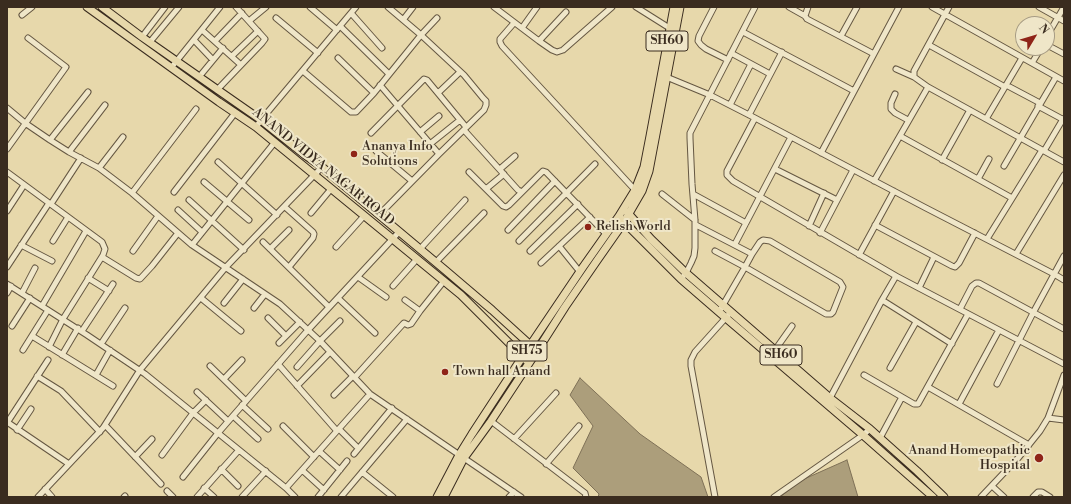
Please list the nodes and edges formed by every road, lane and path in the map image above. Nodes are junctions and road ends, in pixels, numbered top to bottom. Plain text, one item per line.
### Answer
1 (32, 7) edge
2 (87, 7) edge
3 (102, 7) edge
4 (165, 7) edge
5 (179, 7) edge
6 (220, 7) edge
7 (236, 7) edge
8 (266, 7) edge
9 (310, 7) edge
10 (356, 7) edge
11 (388, 7) edge
12 (414, 7) edge
13 (612, 7) edge
14 (636, 7) edge
15 (674, 7) edge
16 (680, 7) edge
17 (714, 7) edge
18 (755, 7) edge
19 (789, 7) edge
20 (808, 7) edge
21 (856, 7) edge
22 (899, 7) edge
23 (932, 7) edge
24 (949, 7) edge
25 (1040, 7) edge
26 (1064, 7) edge
27 (497, 8) edge
28 (535, 8) edge
29 (566, 12) dead end
30 (242, 13) junction
31 (351, 13) junction
32 (945, 14) junction
33 (22, 15) dead end
34 (805, 16) junction
35 (276, 18) dead end
36 (437, 18) dead end
37 (1058, 18) junction
38 (403, 20) junction
39 (249, 21) junction
40 (1064, 22) edge
41 (514, 23) junction
42 (1055, 23) edge
43 (339, 28) junction
44 (522, 28) junction
45 (202, 30) junction
46 (258, 30) junction
47 (672, 30) junction
48 (743, 32) junction
49 (421, 35) junction
50 (841, 36) junction
51 (142, 37) junction
52 (28, 38) dead end
53 (194, 40) junction
54 (215, 41) junction
55 (150, 42) junction
56 (539, 42) junction
57 (929, 45) junction
58 (223, 48) junction
59 (382, 48) dead end
60 (1055, 49) edge
61 (782, 52) junction
62 (318, 53) junction
63 (731, 53) junction
64 (874, 54) junction
65 (1064, 54) edge
66 (232, 56) junction
67 (1036, 56) edge
68 (338, 58) dead end
69 (1022, 58) junction
70 (213, 60) junction
71 (728, 60) junction
72 (177, 61) junction
73 (1032, 63) junction
74 (752, 64) junction
75 (241, 65) junction
76 (172, 68) junction
77 (896, 69) dead end
78 (303, 70) junction
79 (460, 72) junction
80 (389, 74) junction
81 (770, 74) junction
82 (664, 76) junction
83 (199, 77) junction
84 (914, 77) junction
85 (1056, 77) junction
86 (1064, 81) edge
87 (380, 85) junction
88 (1005, 86) junction
89 (928, 87) junction
90 (217, 90) junction
91 (854, 91) junction
92 (88, 92) dead end
93 (374, 93) junction
94 (438, 93) junction
95 (895, 94) dead end
96 (710, 95) junction
97 (1039, 104) junction
98 (105, 105) dead end
99 (730, 105) junction
100 (397, 106) junction
101 (7, 108) edge
102 (196, 109) dead end
103 (970, 110) junction
104 (235, 113) junction
105 (749, 115) junction
106 (439, 116) dead end
107 (755, 118) junction
108 (986, 119) junction
109 (261, 120) junction
110 (460, 120) junction
111 (908, 120) junction
112 (1064, 120) edge
113 (26, 123) junction
114 (256, 127) junction
115 (465, 129) junction
116 (420, 132) junction
117 (371, 133) dead end
118 (900, 136) junction
119 (123, 137) dead end
120 (791, 137) junction
121 (1020, 138) junction
122 (50, 140) junction
123 (275, 142) junction
124 (430, 144) junction
125 (7, 149) edge
126 (376, 151) dead end
127 (1043, 151) junction
128 (69, 152) junction
129 (822, 153) junction
130 (439, 154) junction
131 (515, 156) dead end
132 (82, 158) junction
133 (989, 159) dead end
134 (942, 160) junction
135 (218, 162) dead end
136 (1064, 162) edge
137 (595, 164) dead end
138 (1004, 166) dead end
139 (322, 167) junction
140 (99, 168) junction
141 (500, 169) junction
142 (775, 169) junction
143 (853, 170) junction
144 (7, 172) edge
145 (469, 172) dead end
146 (504, 174) junction
147 (315, 175) junction
148 (1064, 175) edge
149 (978, 179) junction
150 (412, 181) junction
151 (555, 181) junction
152 (874, 181) junction
153 (204, 182) dead end
154 (242, 183) junction
155 (24, 185) junction
156 (332, 189) junction
157 (486, 189) junction
158 (635, 190) junction
159 (894, 191) junction
160 (174, 192) dead end
161 (522, 192) junction
162 (132, 193) junction
163 (566, 193) junction
164 (824, 193) junction
165 (662, 194) dead end
166 (693, 194) junction
167 (760, 197) junction
168 (7, 198) edge
169 (1012, 198) junction
170 (189, 200) dead end
171 (465, 200) dead end
172 (837, 200) junction
173 (13, 202) junction
174 (227, 202) junction
175 (50, 204) junction
176 (578, 204) junction
177 (285, 207) junction
178 (178, 210) dead end
179 (7, 211) edge
180 (627, 211) junction
181 (311, 213) dead end
182 (484, 213) dead end
183 (277, 215) junction
184 (379, 215) junction
185 (158, 216) junction
186 (364, 216) junction
187 (68, 217) junction
188 (590, 217) junction
189 (622, 219) junction
190 (249, 220) dead end
191 (211, 221) junction
192 (695, 222) junction
193 (746, 223) junction
194 (809, 226) junction
195 (875, 226) junction
196 (289, 230) dead end
197 (508, 230) dead end
198 (86, 231) junction
199 (202, 232) junction
200 (399, 232) junction
201 (820, 232) junction
202 (178, 233) junction
203 (975, 233) junction
204 (606, 234) junction
205 (393, 239) junction
206 (987, 239) junction
207 (53, 241) dead end
208 (519, 241) dead end
209 (263, 242) dead end
210 (735, 244) junction
211 (21, 245) junction
212 (192, 245) junction
213 (559, 246) junction
214 (336, 247) dead end
215 (270, 249) junction
216 (420, 249) junction
217 (244, 250) junction
218 (133, 251) dead end
219 (530, 251) dead end
220 (715, 251) dead end
221 (752, 254) junction
222 (1016, 254) junction
223 (859, 255) junction
224 (1064, 256) edge
225 (102, 257) junction
226 (934, 257) junction
227 (417, 259) junction
228 (52, 261) dead end
229 (436, 262) junction
230 (541, 263) dead end
231 (7, 267) edge
232 (226, 267) junction
233 (289, 267) junction
234 (745, 267) junction
235 (35, 268) dead end
236 (580, 272) junction
237 (1054, 274) junction
238 (358, 276) junction
239 (684, 276) junction
240 (896, 276) junction
241 (88, 278) junction
242 (244, 279) junction
243 (1064, 280) edge
244 (444, 281) junction
245 (113, 284) dead end
246 (9, 285) edge
247 (393, 286) dead end
248 (919, 288) junction
249 (108, 291) junction
250 (7, 293) edge
251 (22, 293) junction
252 (265, 294) junction
253 (386, 297) dead end
254 (30, 298) junction
255 (201, 298) junction
256 (338, 298) junction
257 (405, 300) dead end
258 (882, 300) junction
259 (224, 303) dead end
260 (724, 305) junction
261 (42, 306) junction
262 (329, 307) junction
263 (125, 308) dead end
264 (254, 308) dead end
265 (960, 309) junction
266 (48, 310) junction
267 (420, 311) junction
268 (719, 312) junction
269 (1033, 313) junction
270 (968, 314) junction
271 (728, 315) junction
272 (268, 318) dead end
273 (63, 319) junction
274 (340, 321) dead end
275 (300, 322) junction
276 (916, 322) junction
277 (12, 326) dead end
278 (792, 326) dead end
279 (80, 330) junction
280 (308, 330) junction
281 (999, 330) junction
282 (1064, 330) edge
283 (241, 331) dead end
284 (375, 333) dead end
285 (32, 336) junction
286 (286, 336) junction
287 (1019, 340) junction
288 (320, 341) junction
289 (279, 343) dead end
290 (101, 344) junction
291 (952, 344) junction
292 (531, 345) junction
293 (49, 347) junction
294 (23, 350) dead end
295 (110, 350) junction
296 (775, 350) junction
297 (537, 351) junction
298 (330, 352) junction
299 (62, 355) junction
300 (523, 356) junction
301 (48, 360) dead end
302 (242, 360) dead end
303 (529, 363) junction
304 (278, 364) junction
305 (1064, 364) edge
306 (210, 366) dead end
307 (297, 367) dead end
308 (890, 368) dead end
309 (140, 370) junction
310 (864, 374) dead end
311 (96, 375) junction
312 (1064, 375) edge
313 (37, 376) junction
314 (354, 376) junction
315 (224, 379) junction
316 (997, 384) dead end
317 (112, 386) dead end
318 (297, 386) junction
319 (928, 387) junction
320 (197, 392) dead end
321 (556, 393) dead end
322 (370, 394) junction
323 (334, 395) dead end
324 (902, 397) junction
325 (830, 398) junction
326 (206, 400) junction
327 (244, 403) junction
328 (959, 404) junction
329 (392, 408) junction
330 (31, 409) dead end
331 (193, 413) junction
332 (233, 416) junction
333 (1048, 418) junction
334 (407, 419) junction
335 (1064, 420) edge
336 (228, 421) junction
337 (491, 421) junction
338 (7, 422) edge
339 (105, 425) junction
340 (283, 426) dead end
341 (579, 426) dead end
342 (268, 429) dead end
343 (870, 429) junction
344 (17, 430) junction
345 (338, 430) junction
346 (100, 432) junction
347 (218, 433) junction
348 (863, 435) junction
349 (880, 438) junction
350 (152, 439) dead end
351 (258, 439) dead end
352 (514, 440) junction
353 (1029, 446) junction
354 (358, 448) junction
355 (239, 450) junction
356 (319, 451) junction
357 (354, 454) dead end
358 (162, 455) dead end
359 (135, 457) junction
360 (462, 457) junction
361 (314, 458) junction
362 (347, 461) dead end
363 (69, 464) junction
364 (546, 464) junction
365 (221, 469) junction
366 (302, 470) junction
367 (340, 470) junction
368 (266, 471) junction
369 (362, 472) junction
370 (183, 477) dead end
371 (161, 484) dead end
372 (238, 486) dead end
373 (992, 486) junction
374 (204, 488) junction
375 (286, 488) junction
376 (46, 489) junction
377 (324, 490) junction
378 (168, 491) dead end
379 (514, 492) junction
380 (38, 497) edge
381 (52, 497) edge
382 (173, 497) edge
383 (196, 497) edge
384 (214, 497) edge
385 (242, 497) edge
386 (295, 497) edge
387 (318, 497) edge
388 (341, 497) edge
389 (394, 497) edge
390 (437, 497) edge
391 (444, 497) edge
392 (509, 497) edge
393 (521, 497) edge
394 (586, 497) edge
395 (715, 497) edge
396 (774, 497) edge
397 (933, 497) edge
398 (944, 497) edge
399 (981, 497) edge
400 (1004, 497) edge
401 (1033, 497) edge
402 (1050, 497) edge

1 - 33 street
2 - 76 main road, ANAND VIDYA NAGAR ROAD
3 - 51 main road, ANAND VIDYA NAGAR ROAD
4 - 51 street
5 - 55 street
6 - 45 street
7 - 30 street
8 - 39 street
9 - 43 street
10 - 31 street
11 - 38 street
12 - 38 street
13 - 56 street
14 - 47 street
15 - 47 main road, SH60
16 - 47 main road, SH60
17 - 71 street
18 - 48 street
19 - 34 street
20 - 34 street
21 - 50 street
22 - 64 street
23 - 32 street
24 - 32 street
25 - 37 street
26 - 37 street
27 - 41 street
28 - 44 street
29 - 56 street
30 - 39 street
30 - 54 street
31 - 43 street
31 - 59 street
32 - 57 street
32 - 69 street
34 - 50 street
35 - 62 street
36 - 49 street
37 - 40 street
37 - 42 street
38 - 49 street
39 - 46 street
41 - 44 street
41 - 158 street
43 - 62 street
43 - 80 street
44 - 56 street
45 - 53 street
45 - 54 street
46 - 66 street
46 - 75 street
47 - 82 main road, SH60
48 - 61 street
48 - 63 street
49 - 79 street
49 - 80 street
50 - 64 street
51 - 55 main road, ANAND VIDYA NAGAR ROAD
52 - 113 street
53 - 70 street
53 - 72 street
54 - 58 street
55 - 72 main road, ANAND VIDYA NAGAR ROAD
57 - 84 street
57 - 88 street
58 - 66 street
58 - 70 street
60 - 65 street
61 - 81 street
61 - 91 street
62 - 78 street
63 - 71 street
63 - 74 street
64 - 91 street
66 - 75 street
67 - 73 street
68 - 93 street
69 - 73 street
69 - 88 street
70 - 83 street
71 - 96 street
72 - 76 street
72 - 83 main road, ANAND VIDYA NAGAR ROAD
73 - 85 street
74 - 81 street
74 - 99 street
75 - 90 street
76 - 104 main road, ANAND VIDYA NAGAR ROAD
77 - 84 street
78 - 93 street
78 - 109 street
79 - 94 street
79 - 115 street
80 - 87 street
81 - 105 street
82 - 96 street
82 - 158 main road, SH60
82 - 180 main road, SH60
83 - 90 main road, ANAND VIDYA NAGAR ROAD
84 - 89 street
85 - 86 street
85 - 97 street
87 - 93 street
87 - 100 street
88 - 97 street
88 - 108 street
89 - 103 street
89 - 111 street
90 - 109 main road, ANAND VIDYA NAGAR ROAD
91 - 129 street
92 - 122 street
94 - 100 street
94 - 110 street
95 - 111 street
96 - 99 street
96 - 166 street
97 - 112 street
97 - 121 street
98 - 128 street
99 - 105 street
100 - 116 street
100 - 117 street
101 - 113 street
102 - 162 street
103 - 108 street
103 - 134 street
104 - 114 main road, ANAND VIDYA NAGAR ROAD
104 - 160 street
105 - 107 street
106 - 116 street
107 - 120 street
107 - 167 street
108 - 121 street
109 - 114 street
109 - 139 main road, ANAND VIDYA NAGAR ROAD
110 - 115 street
110 - 124 street
111 - 118 street
112 - 127 street
113 - 122 street
113 - 125 street
114 - 123 main road, ANAND VIDYA NAGAR ROAD
115 - 130 street
115 - 141 street
116 - 124 street
118 - 134 street
118 - 152 street
119 - 140 street
120 - 129 street
120 - 142 street
121 - 127 street
121 - 138 street
122 - 128 street
123 - 147 main road, ANAND VIDYA NAGAR ROAD
123 - 154 street
124 - 130 street
126 - 150 street
127 - 136 street
127 - 169 street
128 - 132 street
129 - 143 street
130 - 150 street
131 - 141 street
132 - 140 street
132 - 175 street
133 - 149 street
134 - 149 street
135 - 154 street
137 - 163 street
139 - 147 street
139 - 184 main road, ANAND VIDYA NAGAR ROAD
140 - 162 street
141 - 146 street
142 - 164 street
142 - 167 street
143 - 152 street
143 - 172 street
144 - 155 street
145 - 157 street
146 - 157 street
146 - 161 street
147 - 156 main road, ANAND VIDYA NAGAR ROAD
147 - 177 street
148 - 222 street
149 - 169 street
150 - 184 street
151 - 161 street
151 - 163 street
151 - 197 street
152 - 159 street
153 - 174 street
154 - 174 street
154 - 183 street
155 - 173 street
155 - 175 street
156 - 181 street
156 - 186 main road, ANAND VIDYA NAGAR ROAD
157 - 161 street
158 - 180 main road, SH60
159 - 195 street
159 - 203 street
162 - 185 street
163 - 176 street
163 - 208 street
164 - 172 street
164 - 194 street
165 - 192 street
166 - 192 street
166 - 193 street
167 - 193 street
167 - 194 street
168 - 173 street
169 - 206 street
170 - 191 street
171 - 216 street
172 - 201 street
173 - 179 street
174 - 190 street
174 - 191 street
175 - 187 street
175 - 211 street
176 - 188 street
176 - 219 street
177 - 183 street
177 - 233 street
178 - 199 street
180 - 189 main road, SH75
180 - 239 main road, SH60
182 - 229 street
183 - 217 street
184 - 200 main road, ANAND VIDYA NAGAR ROAD
185 - 202 street
185 - 218 street
186 - 205 main road, ANAND VIDYA NAGAR ROAD
186 - 214 street
187 - 198 street
187 - 207 street
188 - 204 street
188 - 213 street
189 - 204 main road, SH75
189 - 239 main road, SH60
189 - 297 main road, SH75
191 - 199 street
191 - 217 street
192 - 210 street
192 - 239 street
193 - 210 street
194 - 201 street
195 - 223 street
195 - 226 street
196 - 215 street
198 - 225 street
198 - 261 street
199 - 212 street
200 - 205 street
200 - 216 main road, ANAND VIDYA NAGAR ROAD
201 - 223 street
202 - 212 street
202 - 225 street
203 - 206 street
203 - 226 street
204 - 236 main road, SH75
205 - 227 main road, ANAND VIDYA NAGAR ROAD
205 - 238 street
206 - 222 street
209 - 215 street
210 - 221 street
211 - 228 street
211 - 231 street
212 - 232 street
213 - 230 street
213 - 236 street
215 - 233 street
216 - 229 main road, ANAND VIDYA NAGAR ROAD
217 - 232 street
220 - 234 street
221 - 234 street
221 - 234 street
222 - 237 street
223 - 240 street
224 - 237 street
225 - 241 street
226 - 248 street
227 - 244 main road, ANAND VIDYA NAGAR ROAD
227 - 247 street
229 - 292 main road, ANAND VIDYA NAGAR ROAD
232 - 242 street
232 - 255 street
233 - 262 street
234 - 260 street
235 - 251 street
236 - 292 main road, SH75
237 - 243 street
237 - 269 street
238 - 253 street
238 - 256 street
239 - 260 main road, SH60
239 - 268 main road, SH60
240 - 248 street
240 - 258 street
241 - 249 street
241 - 273 street
242 - 252 street
242 - 259 street
244 - 267 street
244 - 300 main road, ANAND VIDYA NAGAR ROAD
245 - 249 street
246 - 250 street
246 - 251 street
248 - 265 street
249 - 279 street
251 - 254 street
252 - 264 street
252 - 275 street
254 - 261 street
254 - 277 street
255 - 283 street
255 - 309 street
256 - 262 street
256 - 284 street
257 - 267 street
258 - 276 street
258 - 325 street
260 - 268 street
260 - 271 main road, SH60
261 - 266 street
262 - 280 street
263 - 290 street
265 - 269 street
265 - 270 street
266 - 273 street
266 - 285 street
267 - 314 street
268 - 271 main road, SH60
269 - 282 street
269 - 287 street
270 - 281 street
270 - 291 street
271 - 296 main road, SH60
271 - 348 main road, SH60
271 - 395 street
272 - 286 street
273 - 279 street
273 - 293 street
274 - 288 street
275 - 280 street
275 - 286 street
276 - 291 street
276 - 308 street
278 - 296 street
279 - 290 street
279 - 299 street
280 - 288 street
280 - 304 street
281 - 287 street
281 - 328 street
285 - 293 street
285 - 294 street
286 - 289 street
287 - 305 street
287 - 316 street
288 - 298 street
288 - 307 street
290 - 295 street
291 - 319 street
292 - 297 main road, ANAND VIDYA NAGAR ROAD
292 - 300 main road, SH75
293 - 299 street
295 - 309 street
295 - 311 street
296 - 325 main road, SH60
297 - 303 main road, SH75
298 - 314 street
298 - 318 street
299 - 311 street
300 - 303 main road, ANAND VIDYA NAGAR ROAD
300 - 360 main road, SH75
301 - 313 street
302 - 315 street
303 - 337 main road, SH75
304 - 318 street
304 - 327 street
306 - 315 street
309 - 331 street
309 - 339 street
310 - 324 street
311 - 317 street
312 - 333 street
313 - 338 street
313 - 346 street
314 - 322 street
314 - 323 street
315 - 327 street
318 - 345 street
319 - 324 street
319 - 328 street
320 - 326 street
321 - 352 street
322 - 329 street
322 - 345 street
324 - 349 street
325 - 343 main road, SH60
326 - 331 street
326 - 336 street
327 - 332 street
327 - 342 street
328 - 353 street
329 - 334 street
329 - 354 street
330 - 344 street
331 - 347 street
331 - 358 street
332 - 336 street
332 - 351 street
333 - 335 street
333 - 353 street
334 - 360 street
334 - 369 street
336 - 347 street
337 - 352 street
337 - 360 main road, SH75
338 - 344 street
339 - 346 street
339 - 359 street
340 - 361 street
341 - 364 street
343 - 348 street
343 - 349 main road, SH60
344 - 363 street
345 - 354 street
345 - 356 street
346 - 363 street
347 - 355 street
347 - 370 street
348 - 396 street
348 - 397 main road, SH60
349 - 398 main road, SH60
350 - 359 street
352 - 364 street
353 - 373 street
354 - 357 street
355 - 365 street
355 - 368 street
356 - 361 street
356 - 367 street
359 - 371 street
360 - 379 street
360 - 390 main road, SH75
360 - 391 main road, SH75
361 - 366 street
362 - 367 street
363 - 376 street
364 - 394 street
365 - 372 street
365 - 374 street
366 - 375 street
366 - 377 street
367 - 377 street
368 - 375 street
368 - 385 street
369 - 388 street
369 - 389 street
373 - 399 street
373 - 400 street
374 - 383 street
374 - 384 street
375 - 386 street
376 - 380 street
376 - 381 street
377 - 387 street
378 - 382 street
379 - 392 street
379 - 393 street
401 - 402 street

